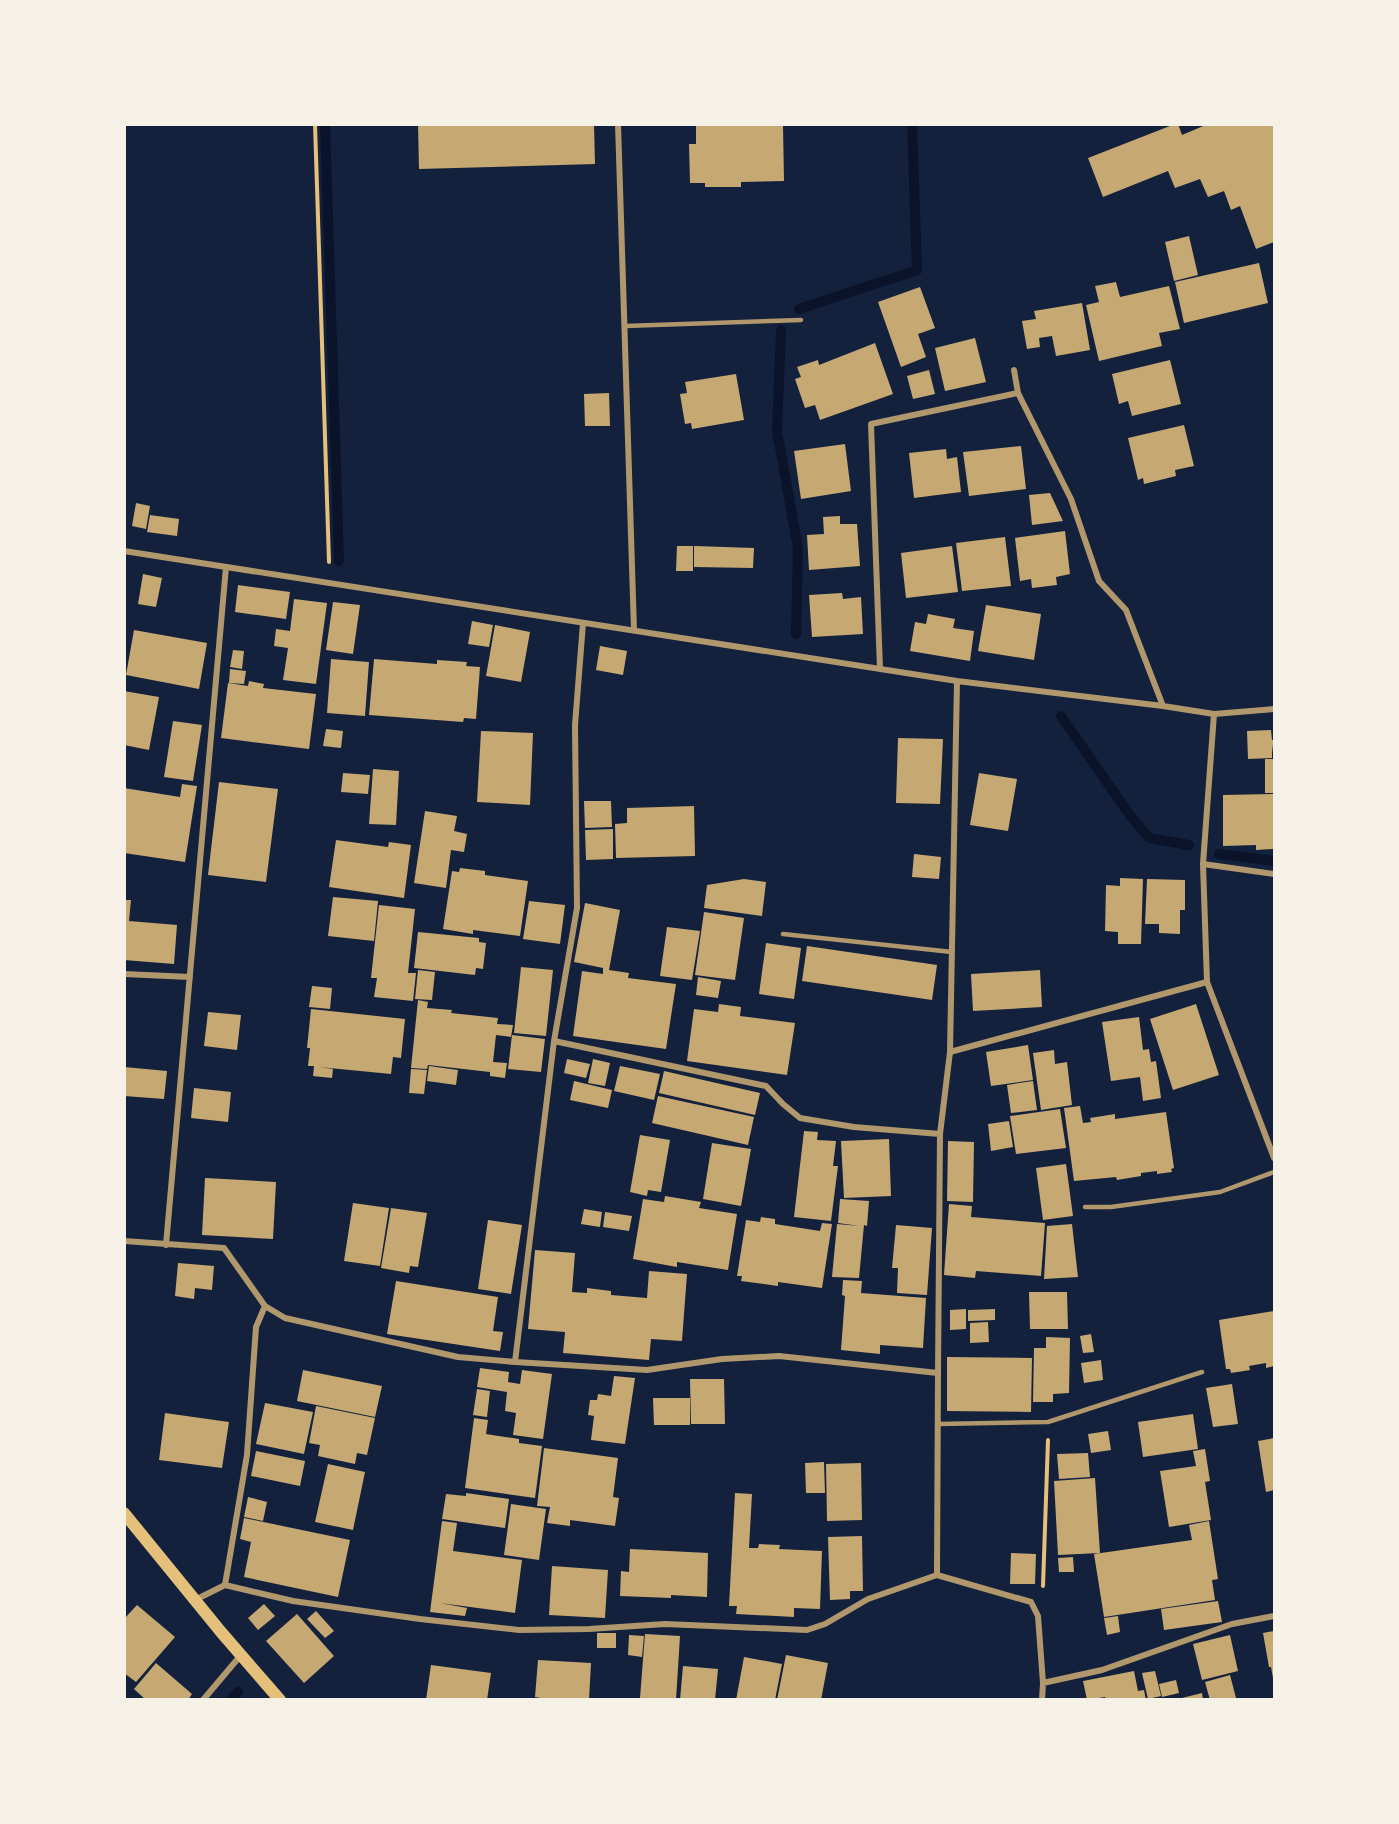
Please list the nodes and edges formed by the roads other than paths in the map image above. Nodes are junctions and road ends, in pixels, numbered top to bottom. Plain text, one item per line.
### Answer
1 (618, 124) edge
2 (801, 320) dead end
3 (624, 326) junction
4 (1014, 370) dead end
5 (1018, 393) junction
6 (124, 551) edge
7 (226, 567) junction
8 (583, 622) junction
9 (634, 630) junction
10 (880, 669) junction
11 (957, 681) junction
12 (1162, 706) junction
13 (1275, 709) edge
14 (1214, 714) junction
15 (1203, 864) junction
16 (1275, 874) edge
17 (783, 934) dead end
18 (952, 952) junction
19 (124, 974) edge
20 (190, 977) junction
21 (1207, 982) junction
22 (555, 1041) junction
23 (950, 1052) junction
24 (940, 1134) junction
25 (1275, 1158) edge
26 (1275, 1172) edge
27 (1085, 1207) dead end
28 (124, 1241) edge
29 (166, 1245) junction
30 (265, 1306) junction
31 (515, 1362) junction
32 (1202, 1372) dead end
33 (938, 1373) junction
34 (938, 1424) junction
35 (124, 1513) edge
36 (937, 1575) junction
37 (225, 1585) junction
38 (195, 1600) junction
39 (1275, 1616) edge
40 (241, 1655) junction
41 (1043, 1683) junction
42 (203, 1700) edge
43 (280, 1700) edge
44 (1042, 1700) edge

1 - 3 street
2 - 3 lane
3 - 9 street
4 - 5 street
5 - 10 street
5 - 12 street
6 - 7 street
7 - 8 street
7 - 20 street
8 - 9 street
8 - 22 street
9 - 10 street
10 - 11 street
11 - 12 street
11 - 18 street
12 - 14 street
13 - 14 street
14 - 15 street
15 - 16 street
15 - 21 street
17 - 18 lane
18 - 23 street
19 - 20 street
20 - 29 street
21 - 23 street
21 - 25 street
22 - 24 street
22 - 31 street
23 - 24 street
24 - 33 street
26 - 27 lane
28 - 29 street
29 - 30 street
30 - 31 street
30 - 37 street
31 - 33 street
32 - 34 lane
33 - 34 street
34 - 36 street
35 - 38 main road
36 - 37 street
36 - 41 street
37 - 38 street
38 - 40 main road
39 - 41 street
40 - 42 street
40 - 43 main road
41 - 44 street

